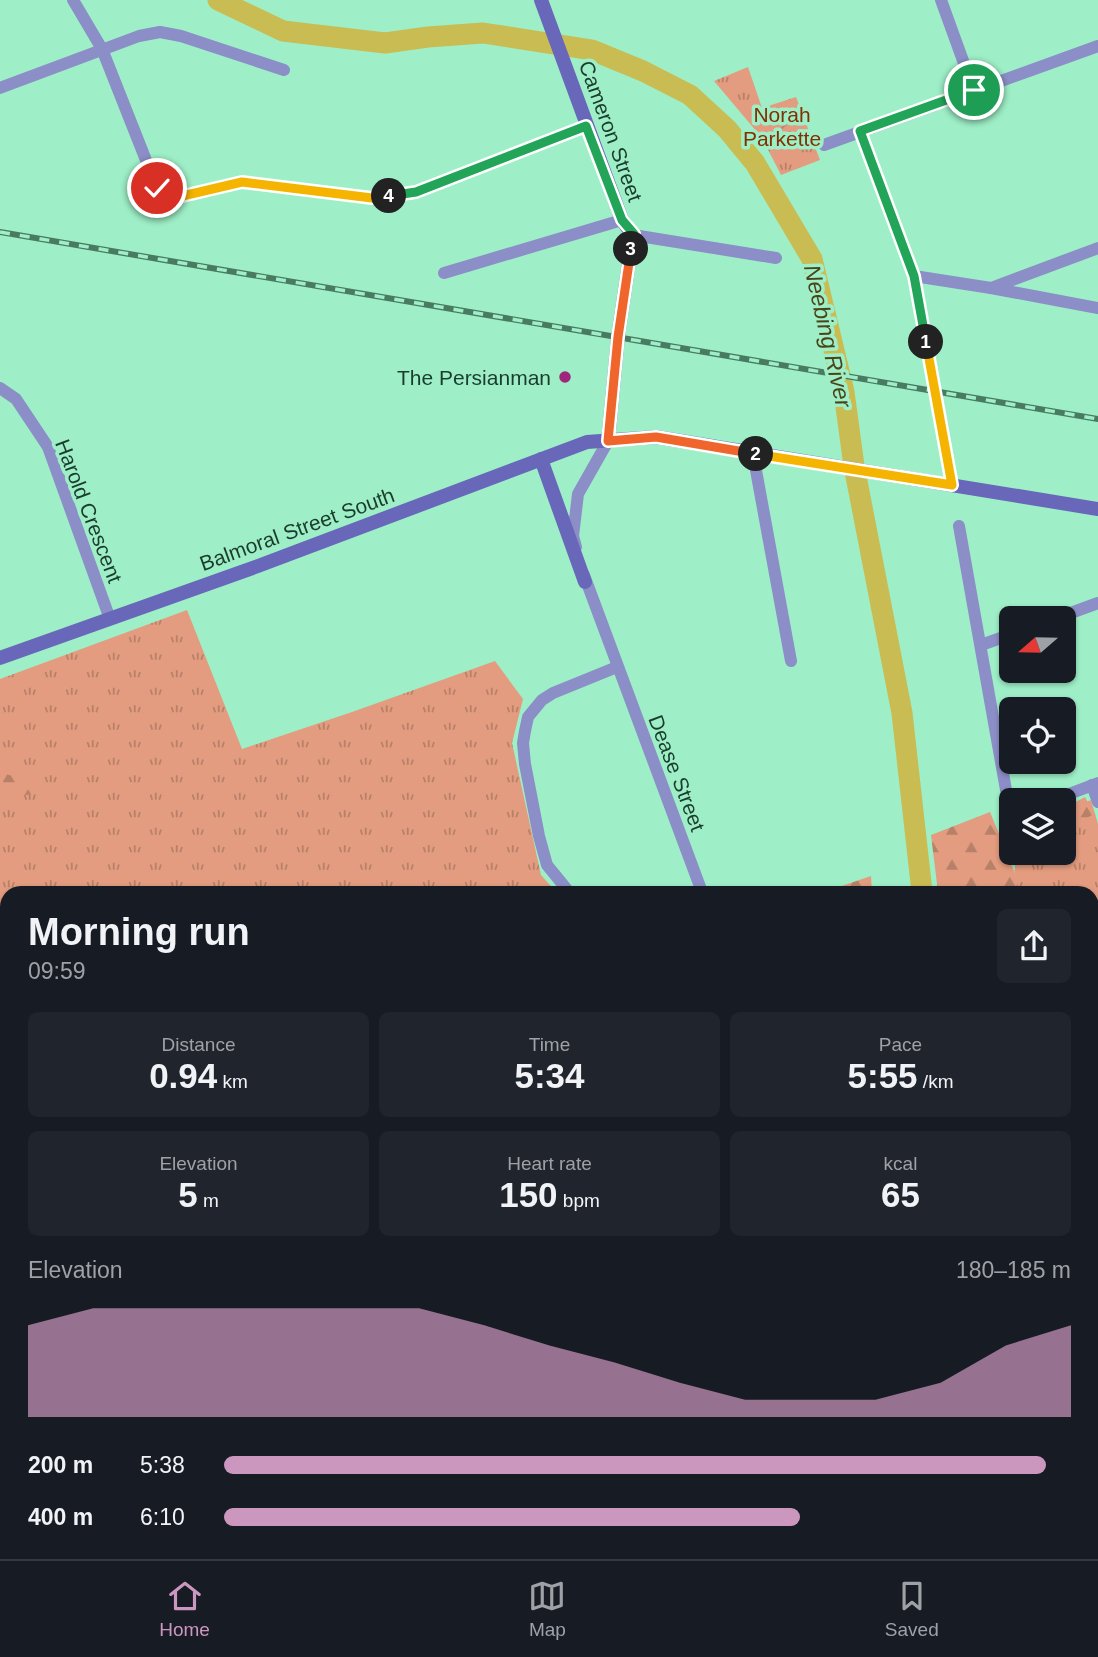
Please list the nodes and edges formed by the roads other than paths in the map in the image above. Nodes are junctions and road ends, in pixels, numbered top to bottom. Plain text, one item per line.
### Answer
1 (73, 0) edge
2 (541, 0) edge
3 (942, 0) edge
4 (1098, 46) edge
5 (102, 49) junction
6 (284, 70) dead end
7 (0, 88) edge
8 (974, 90) junction
9 (586, 126) junction
10 (860, 131) junction
11 (824, 145) dead end
12 (622, 220) junction
13 (634, 234) junction
14 (1098, 248) edge
15 (776, 258) dead end
16 (444, 273) dead end
17 (914, 276) junction
18 (991, 288) junction
19 (1098, 308) edge
20 (0, 388) edge
21 (608, 441) junction
22 (753, 454) junction
23 (541, 460) junction
24 (952, 485) junction
25 (1098, 509) edge
26 (959, 526) dead end
27 (586, 582) junction
28 (1098, 603) edge
29 (1076, 611) edge
30 (110, 619) junction
31 (999, 639) edge
32 (981, 645) junction
33 (0, 658) edge
34 (791, 661) dead end
35 (617, 667) junction
36 (1095, 784) edge
37 (1006, 788) edge
38 (1076, 791) edge
39 (1098, 802) edge
40 (564, 886) edge
41 (700, 886) edge

1 - 5 street
2 - 9 main road, Cameron Street
3 - 8 street
4 - 8 street
5 - 6 street
5 - 7 street
5 - 9 street
8 - 10 street
9 - 12 main road, Cameron Street
10 - 11 street
10 - 17 street
12 - 13 main road, Cameron Street
12 - 16 street
13 - 15 street
13 - 21 main road, Cameron Street
14 - 18 street
17 - 18 street
17 - 24 street
18 - 19 street
20 - 30 street, Harold Crescent
21 - 22 main road, Balmoral Street South
21 - 23 main road, Balmoral Street South
21 - 27 street, Dease Street
22 - 24 main road, Balmoral Street South
22 - 34 street
23 - 27 main road
23 - 30 main road, Balmoral Street South
24 - 25 main road, Balmoral Street South
26 - 32 street
27 - 35 street, Dease Street
28 - 29 street
30 - 33 main road, Balmoral Street South
31 - 32 street
32 - 37 street
35 - 40 street
35 - 41 street, Dease Street
36 - 38 street
36 - 39 street

